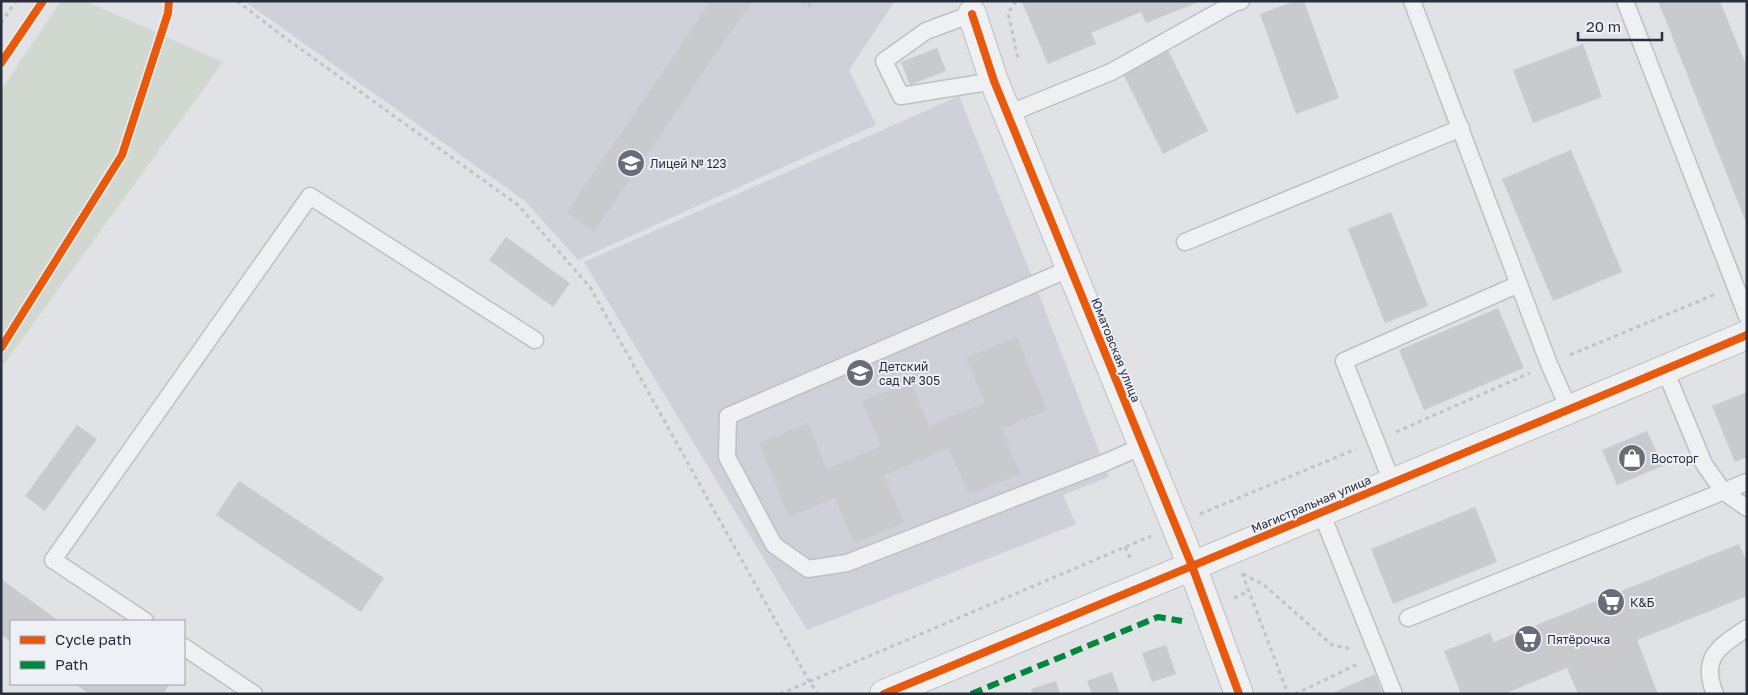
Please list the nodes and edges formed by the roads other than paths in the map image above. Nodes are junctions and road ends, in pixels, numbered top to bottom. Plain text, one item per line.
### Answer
1 (1241, 1) edge
2 (1412, 1) edge
3 (1625, 1) edge
4 (974, 8) edge
5 (994, 81) junction
6 (1008, 114) junction
7 (1461, 128) junction
8 (1185, 242) dead end
9 (1071, 268) junction
10 (1519, 284) junction
11 (1747, 316) edge
12 (1747, 335) edge
13 (535, 340) dead end
14 (1664, 370) junction
15 (1569, 409) junction
16 (1143, 446) junction
17 (1392, 482) junction
18 (1747, 482) edge
19 (1723, 491) junction
20 (1747, 508) edge
21 (1321, 512) junction
22 (1192, 566) junction
23 (1408, 618) dead end
24 (143, 620) edge
25 (1747, 628) edge
26 (185, 648) edge
27 (254, 694) edge
28 (884, 694) edge
29 (1240, 694) edge
30 (1394, 694) edge
31 (1716, 694) edge

1 - 6 lane
2 - 7 lane
3 - 11 lane
4 - 5 street, Юматовская улица
4 - 5 lane
5 - 6 street, Юматовская улица
6 - 9 street, Юматовская улица
7 - 8 lane
7 - 10 lane
9 - 16 street, Юматовская улица
9 - 16 lane
10 - 15 lane
10 - 17 lane
12 - 14 street, Магистральная улица
13 - 24 lane
14 - 15 street, Магистральная улица
14 - 19 lane
15 - 17 street, Магистральная улица
16 - 22 street, Юматовская улица
17 - 21 street, Магистральная улица
18 - 19 lane
19 - 20 lane
19 - 23 lane
21 - 22 street, Магистральная улица
21 - 30 lane
22 - 28 street, Магистральная улица
22 - 29 street, Юматовская улица
25 - 31 lane
26 - 27 lane

